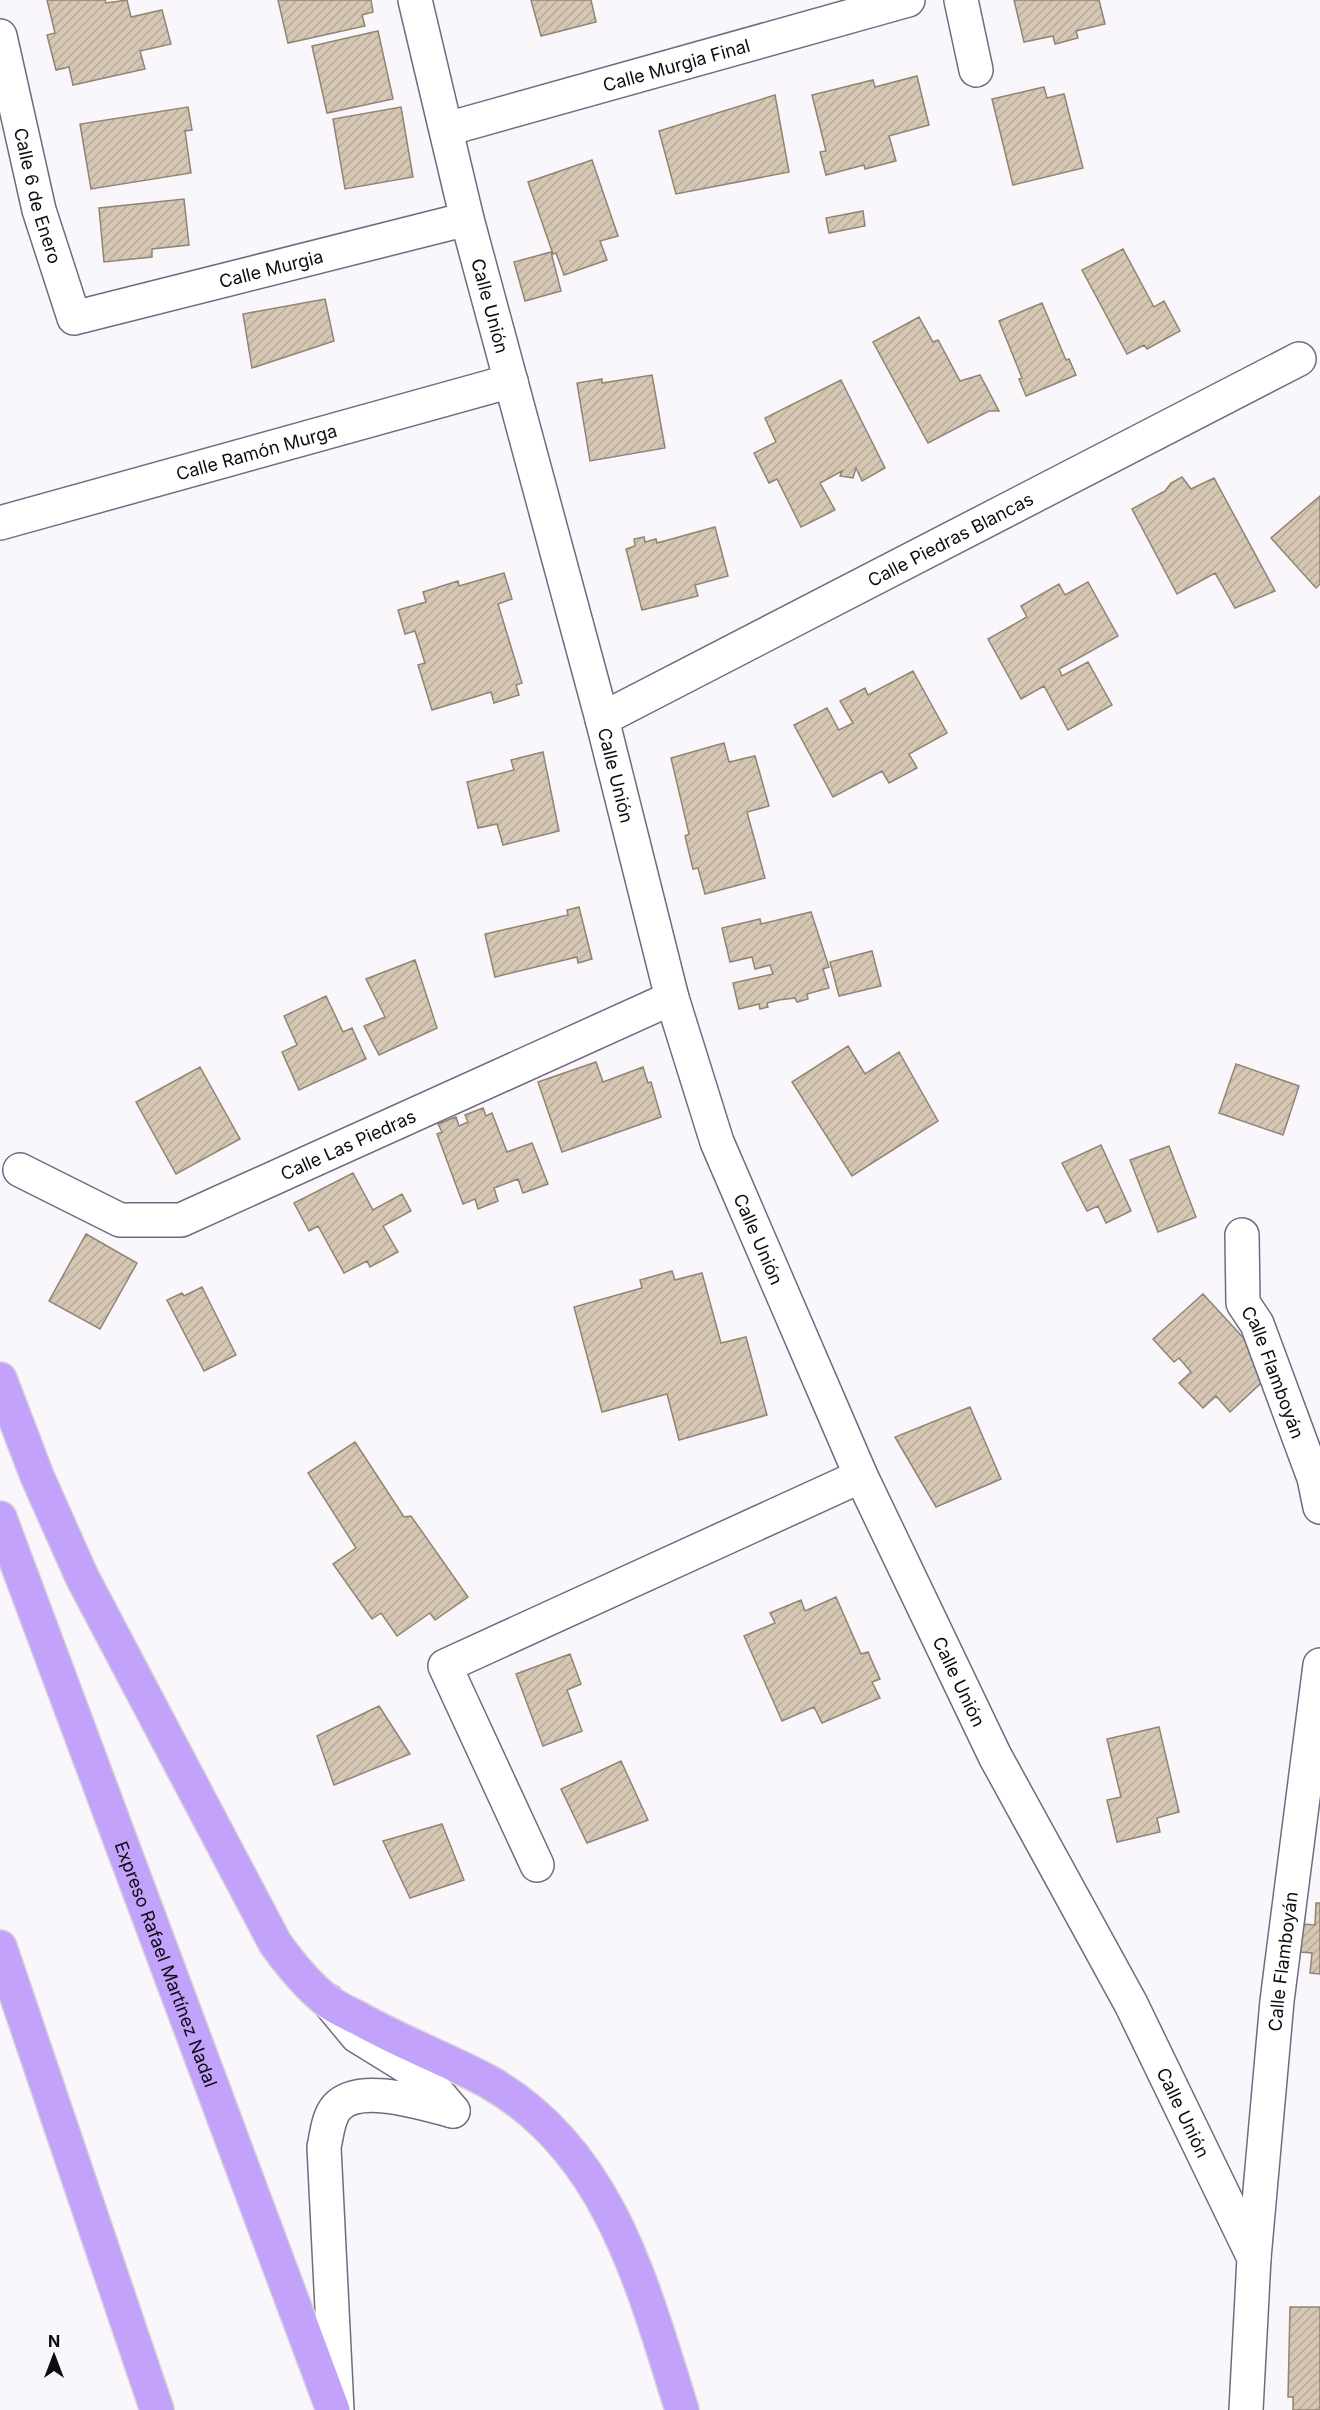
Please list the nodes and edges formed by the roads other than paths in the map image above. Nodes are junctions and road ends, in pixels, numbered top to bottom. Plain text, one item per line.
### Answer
1 (415, 0) edge
2 (908, 0) edge
3 (961, 0) edge
4 (0, 36) edge
5 (976, 70) dead end
6 (447, 129) junction
7 (467, 219) junction
8 (74, 318) joint
9 (1299, 359) dead end
10 (512, 381) junction
11 (0, 523) edge
12 (602, 719) junction
13 (672, 998) junction
14 (20, 1170) dead end
15 (1242, 1235) dead end
16 (0, 1380) edge
17 (861, 1476) junction
18 (1320, 1507) edge
19 (0, 1518) edge
20 (1320, 1665) edge
21 (537, 1865) dead end
22 (0, 1947) edge
23 (328, 2001) junction
24 (1254, 2258) junction
25 (157, 2410) edge
26 (335, 2410) edge
27 (682, 2410) edge
28 (1246, 2410) edge

1 - 6 street, Calle Unión
2 - 6 street, Calle Murgia Final
3 - 5 street
4 - 8 street, Calle 6 de Enero
6 - 7 street, Calle Unión
7 - 8 street, Calle Murgia
7 - 10 street, Calle Unión
9 - 12 street, Calle Piedras Blancas
10 - 11 street, Calle Ramón Murga
10 - 12 street, Calle Unión
12 - 13 street, Calle Unión
13 - 14 street, Calle Las Piedras
13 - 17 street, Calle Unión
15 - 18 street, Calle Flamboyán
16 - 23 highway
17 - 21 street
17 - 24 street, Calle Unión
19 - 26 highway, Expreso Rafael Martínez Nadal
20 - 24 street, Calle Flamboyán
22 - 25 highway
23 - 26 street
23 - 27 highway
24 - 28 street, Calle Unión

